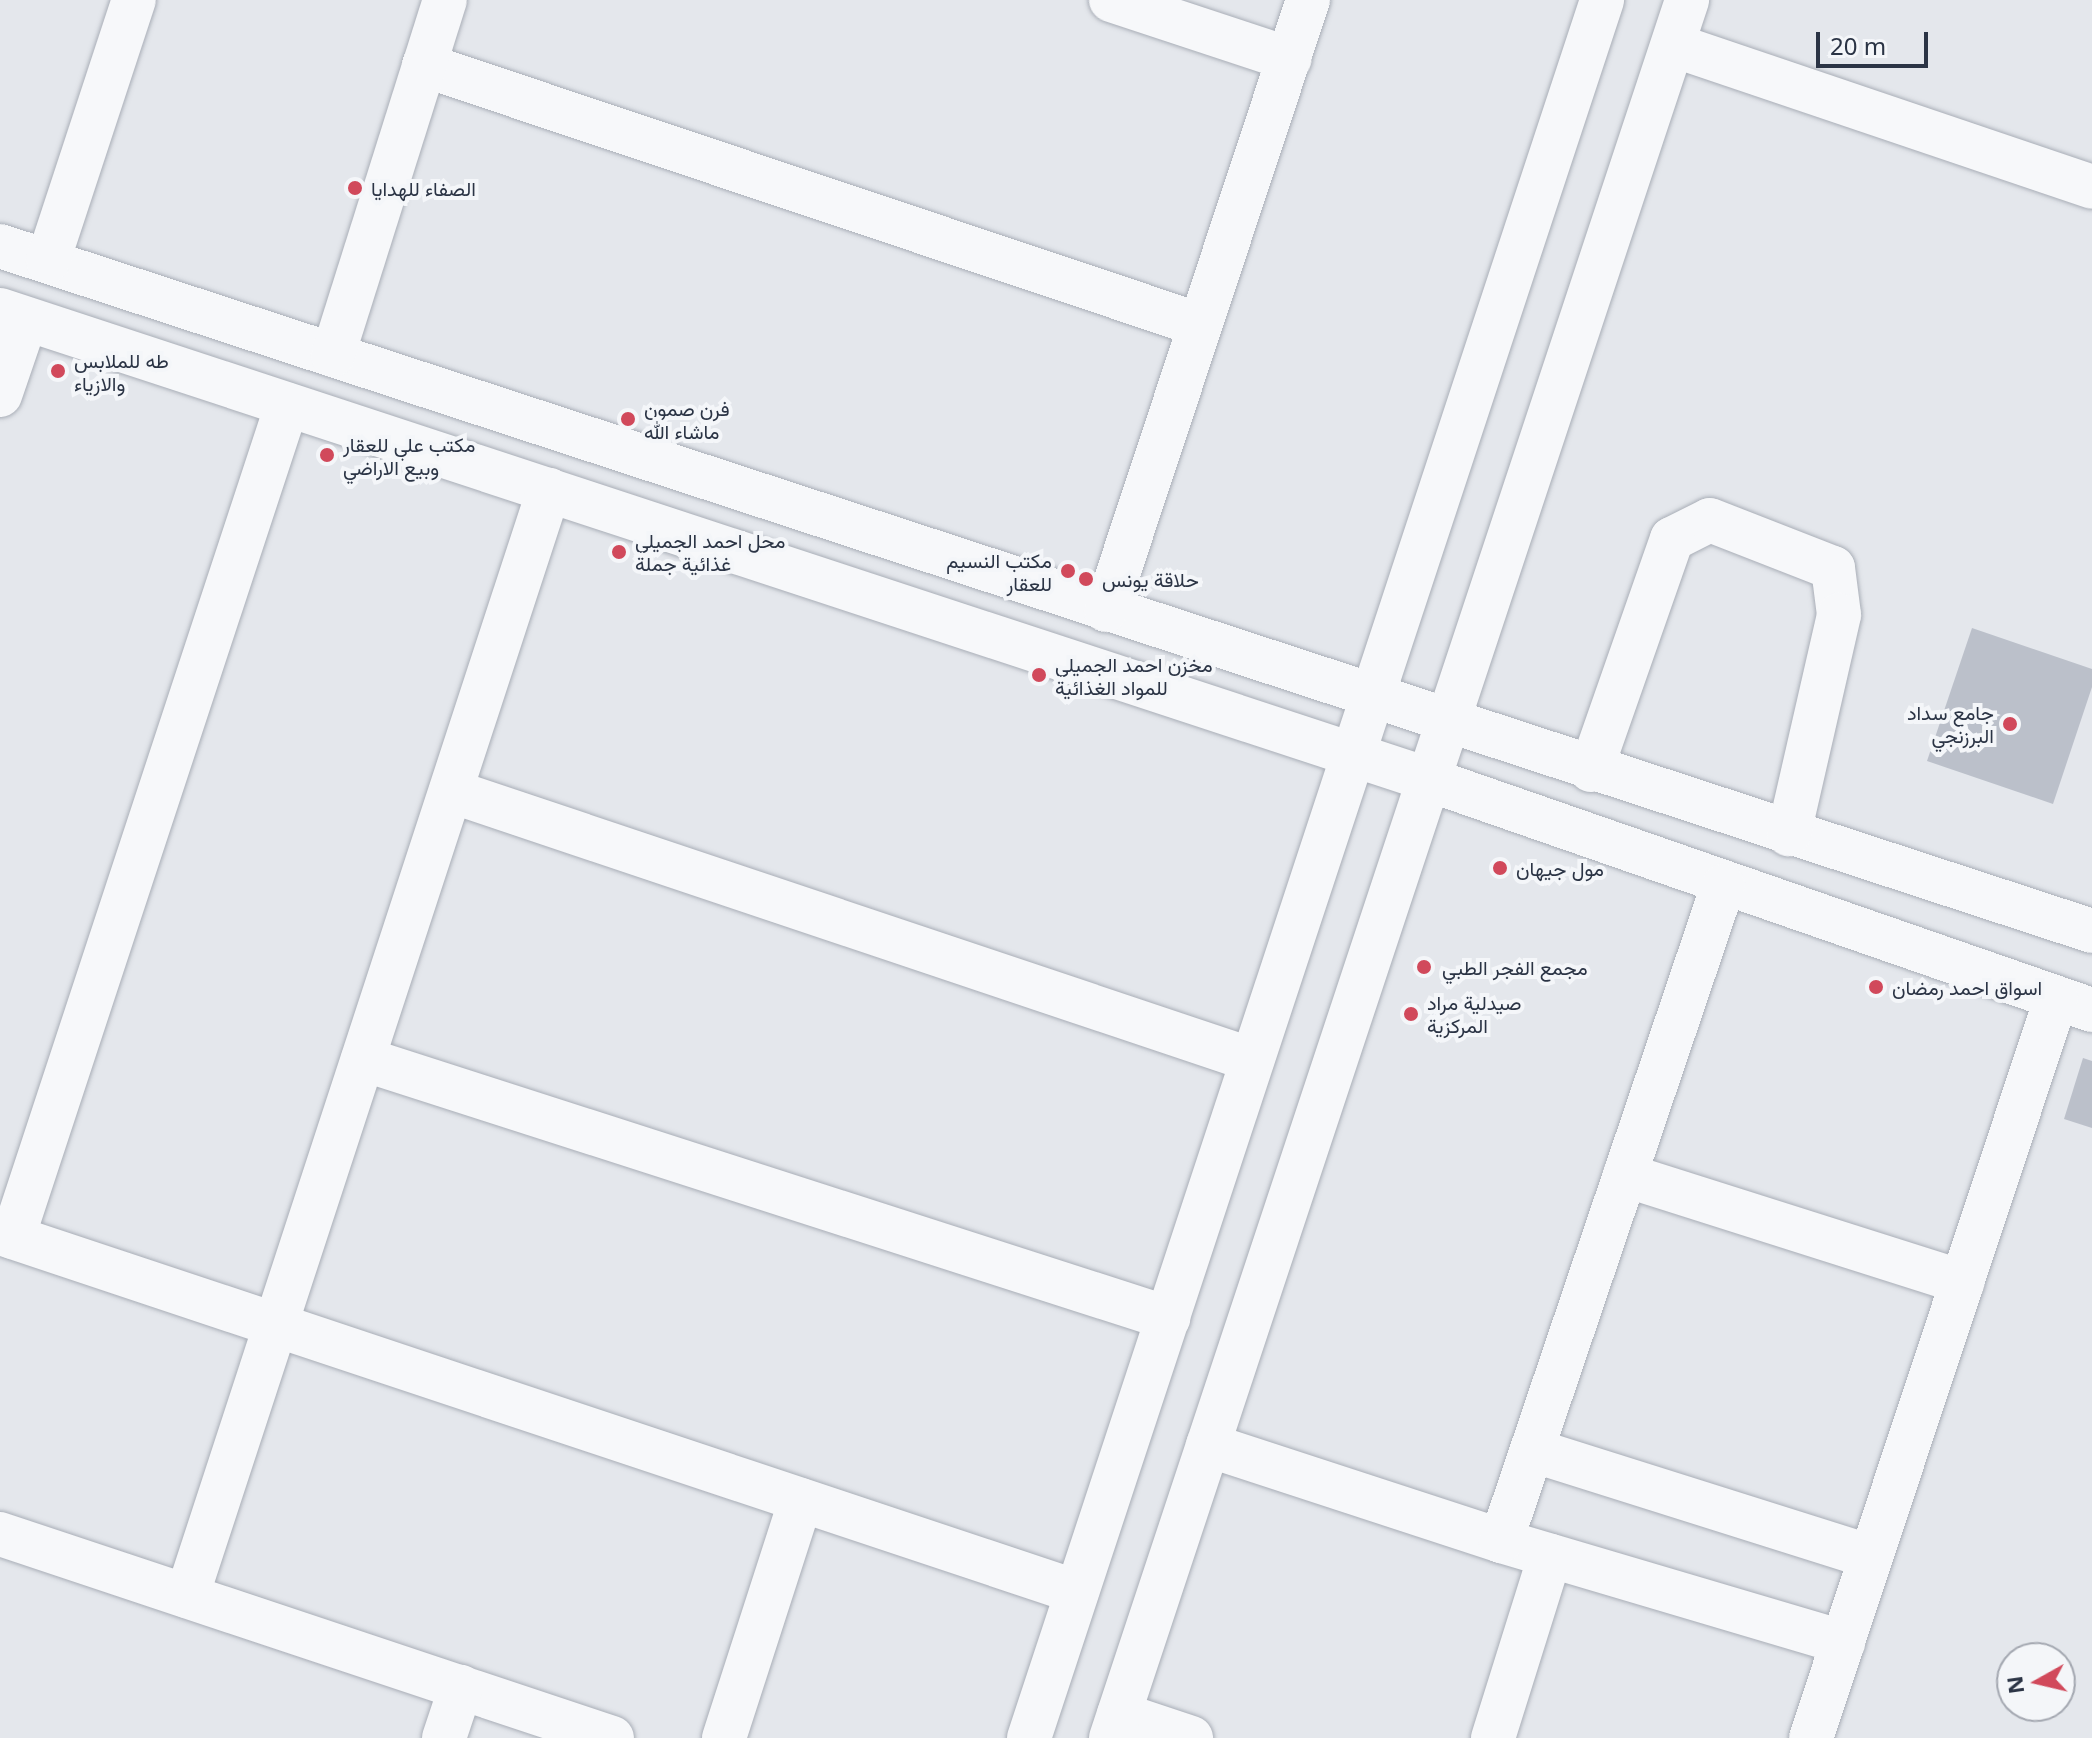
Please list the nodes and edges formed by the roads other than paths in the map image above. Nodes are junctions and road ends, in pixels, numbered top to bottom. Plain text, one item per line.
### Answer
1 (134, 0) edge
2 (445, 0) edge
3 (1111, 0) edge
4 (1308, 0) edge
5 (1602, 0) edge
6 (1687, 0) edge
7 (1673, 45) junction
8 (1289, 59) junction
9 (424, 65) junction
10 (2092, 187) edge
11 (0, 246) edge
12 (48, 261) junction
13 (13, 315) edge
14 (1200, 325) junction
15 (333, 355) junction
16 (0, 395) edge
17 (287, 405) junction
18 (549, 490) junction
19 (1106, 610) junction
20 (1372, 698) junction
21 (1449, 725) junction
22 (1353, 755) junction
23 (1591, 770) junction
24 (1430, 780) junction
25 (451, 791) junction
26 (1789, 834) junction
27 (1723, 886) junction
28 (2088, 918) edge
29 (2074, 1005) edge
30 (363, 1059) junction
31 (1252, 1060) junction
32 (1625, 1175) junction
33 (7, 1235) edge
34 (1962, 1282) junction
35 (1168, 1318) junction
36 (277, 1325) junction
37 (1208, 1445) junction
38 (1532, 1450) junction
39 (801, 1500) junction
40 (0, 1534) edge
41 (1501, 1541) junction
42 (1550, 1556) junction
43 (1871, 1557) junction
44 (1077, 1592) junction
45 (187, 1596) junction
46 (1843, 1642) junction
47 (461, 1687) junction
48 (1115, 1726) edge
49 (444, 1738) edge
50 (612, 1738) edge
51 (724, 1738) edge
52 (1029, 1738) edge
53 (1191, 1738) edge
54 (1493, 1738) edge
55 (1811, 1738) edge

1 - 12 street
2 - 9 street
3 - 8 street
4 - 8 street
5 - 20 street
6 - 7 street
7 - 10 street
7 - 21 street
8 - 14 street
9 - 14 street
9 - 15 street
11 - 12 street
12 - 15 street
13 - 16 street
13 - 17 street
14 - 19 street
15 - 19 street
17 - 18 street
17 - 33 street
18 - 22 street
18 - 25 street
19 - 20 street
20 - 21 street
20 - 22 street
21 - 23 street
21 - 24 street
22 - 24 street
22 - 31 street
23 - 26 street
23 - 26 street
24 - 27 street
24 - 37 street
25 - 30 street
25 - 31 street
26 - 28 street
27 - 29 street
27 - 32 street
29 - 34 street
30 - 35 street
30 - 36 street
31 - 35 street
32 - 34 street
32 - 38 street
33 - 36 street
34 - 43 street
35 - 44 street
36 - 39 street
36 - 45 street
37 - 41 street
37 - 48 street
38 - 41 street
38 - 43 street
39 - 44 street
39 - 51 street
40 - 45 street
41 - 42 street
42 - 46 street
42 - 54 street
43 - 46 street
44 - 52 street
45 - 47 street
46 - 55 street
47 - 49 street
47 - 50 street
48 - 53 street

